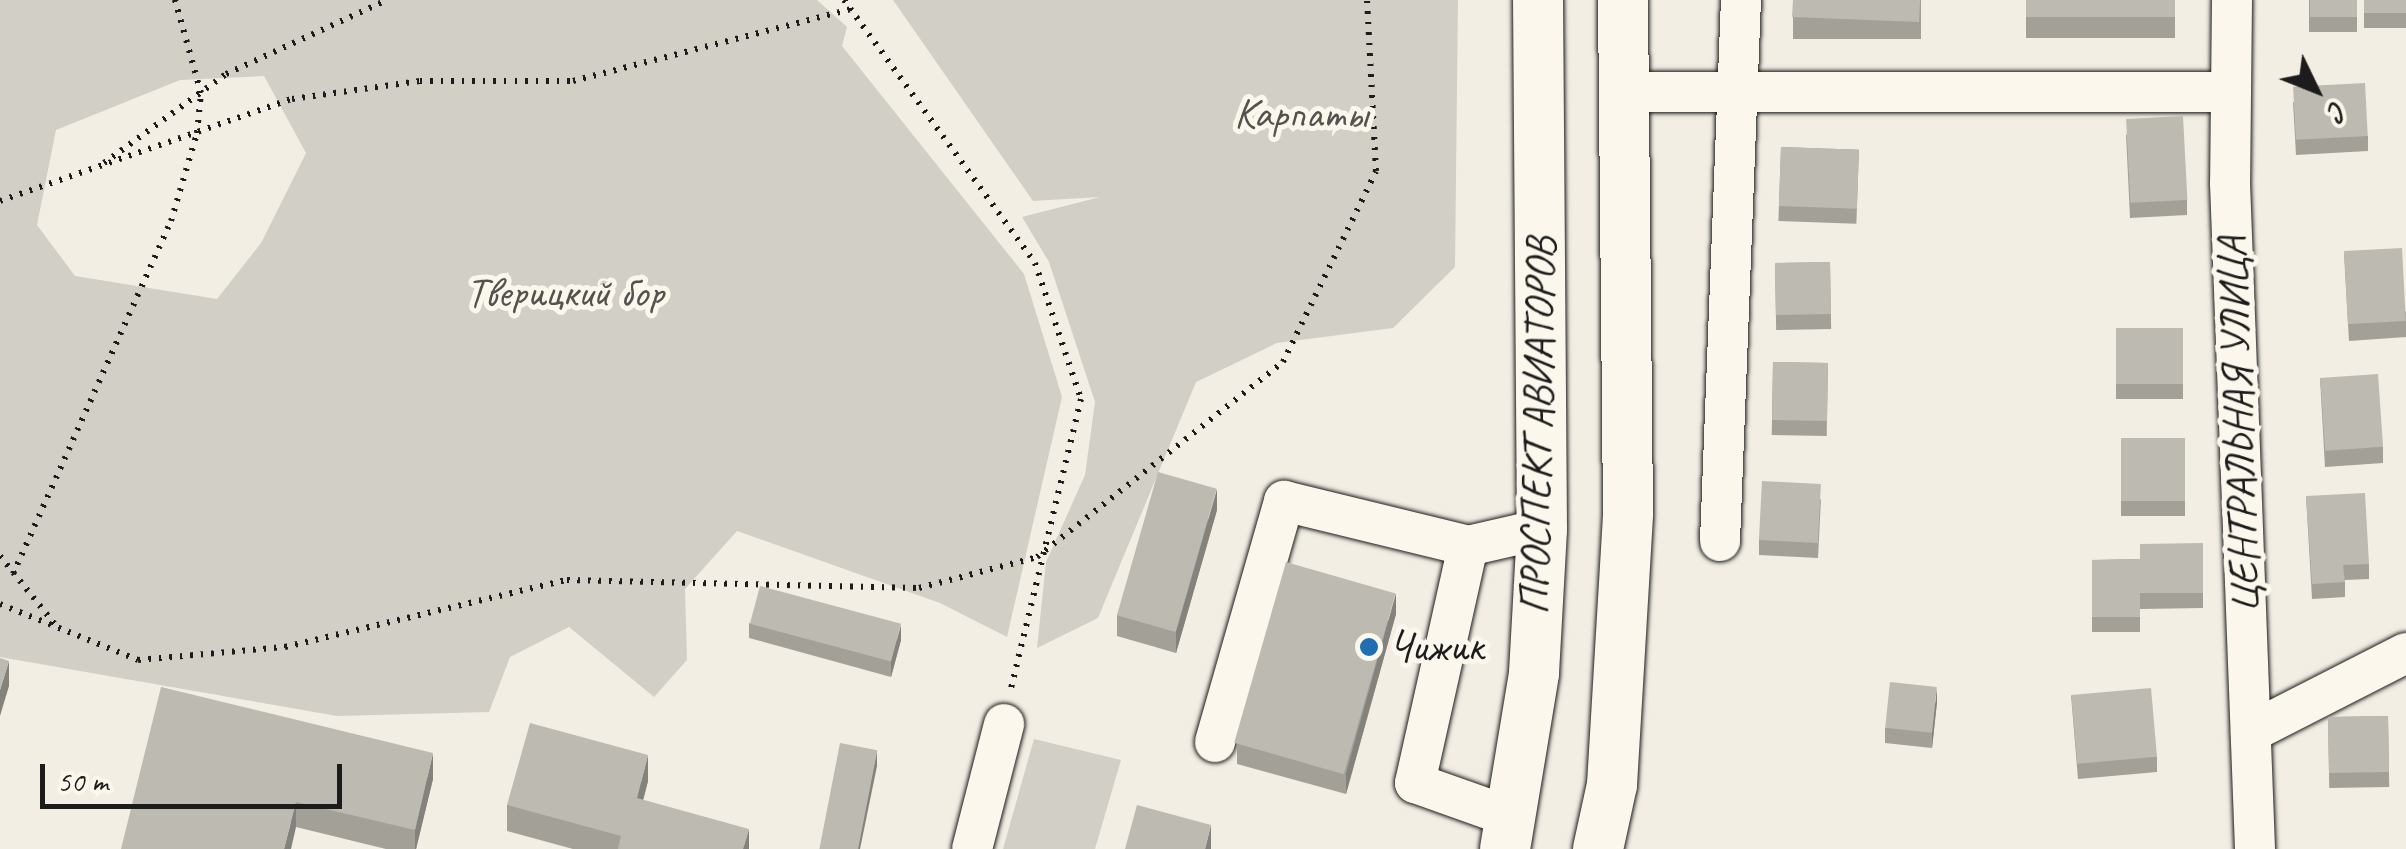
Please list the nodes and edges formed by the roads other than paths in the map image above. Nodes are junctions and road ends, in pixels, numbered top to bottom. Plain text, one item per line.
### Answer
1 (1538, 0) edge
2 (1623, 0) edge
3 (1741, 0) edge
4 (2232, 0) edge
5 (1624, 92) junction
6 (1738, 92) junction
7 (2231, 92) junction
8 (1542, 529) junction
9 (1720, 541) dead end
10 (1468, 546) junction
11 (2406, 653) edge
12 (1004, 724) road end
13 (2251, 732) junction
14 (1215, 742) dead end
15 (1508, 833) edge
16 (972, 849) edge
17 (1598, 849) edge
18 (2255, 849) edge

1 - 8 main road, ПРОСПЕКТ АВИАТОРОВ
2 - 5 main road, ПРОСПЕКТ АВИАТОРОВ
3 - 6 street
4 - 7 street, ЦЕНТРАЛЬНАЯ УЛИЦА
5 - 6 street
5 - 17 main road, ПРОСПЕКТ АВИАТОРОВ
6 - 7 street
6 - 9 street
7 - 13 street, ЦЕНТРАЛЬНАЯ УЛИЦА
8 - 10 street
8 - 15 main road, ПРОСПЕКТ АВИАТОРОВ
10 - 14 street
10 - 15 street
11 - 13 street
12 - 16 street
13 - 18 street, ЦЕНТРАЛЬНАЯ УЛИЦА

